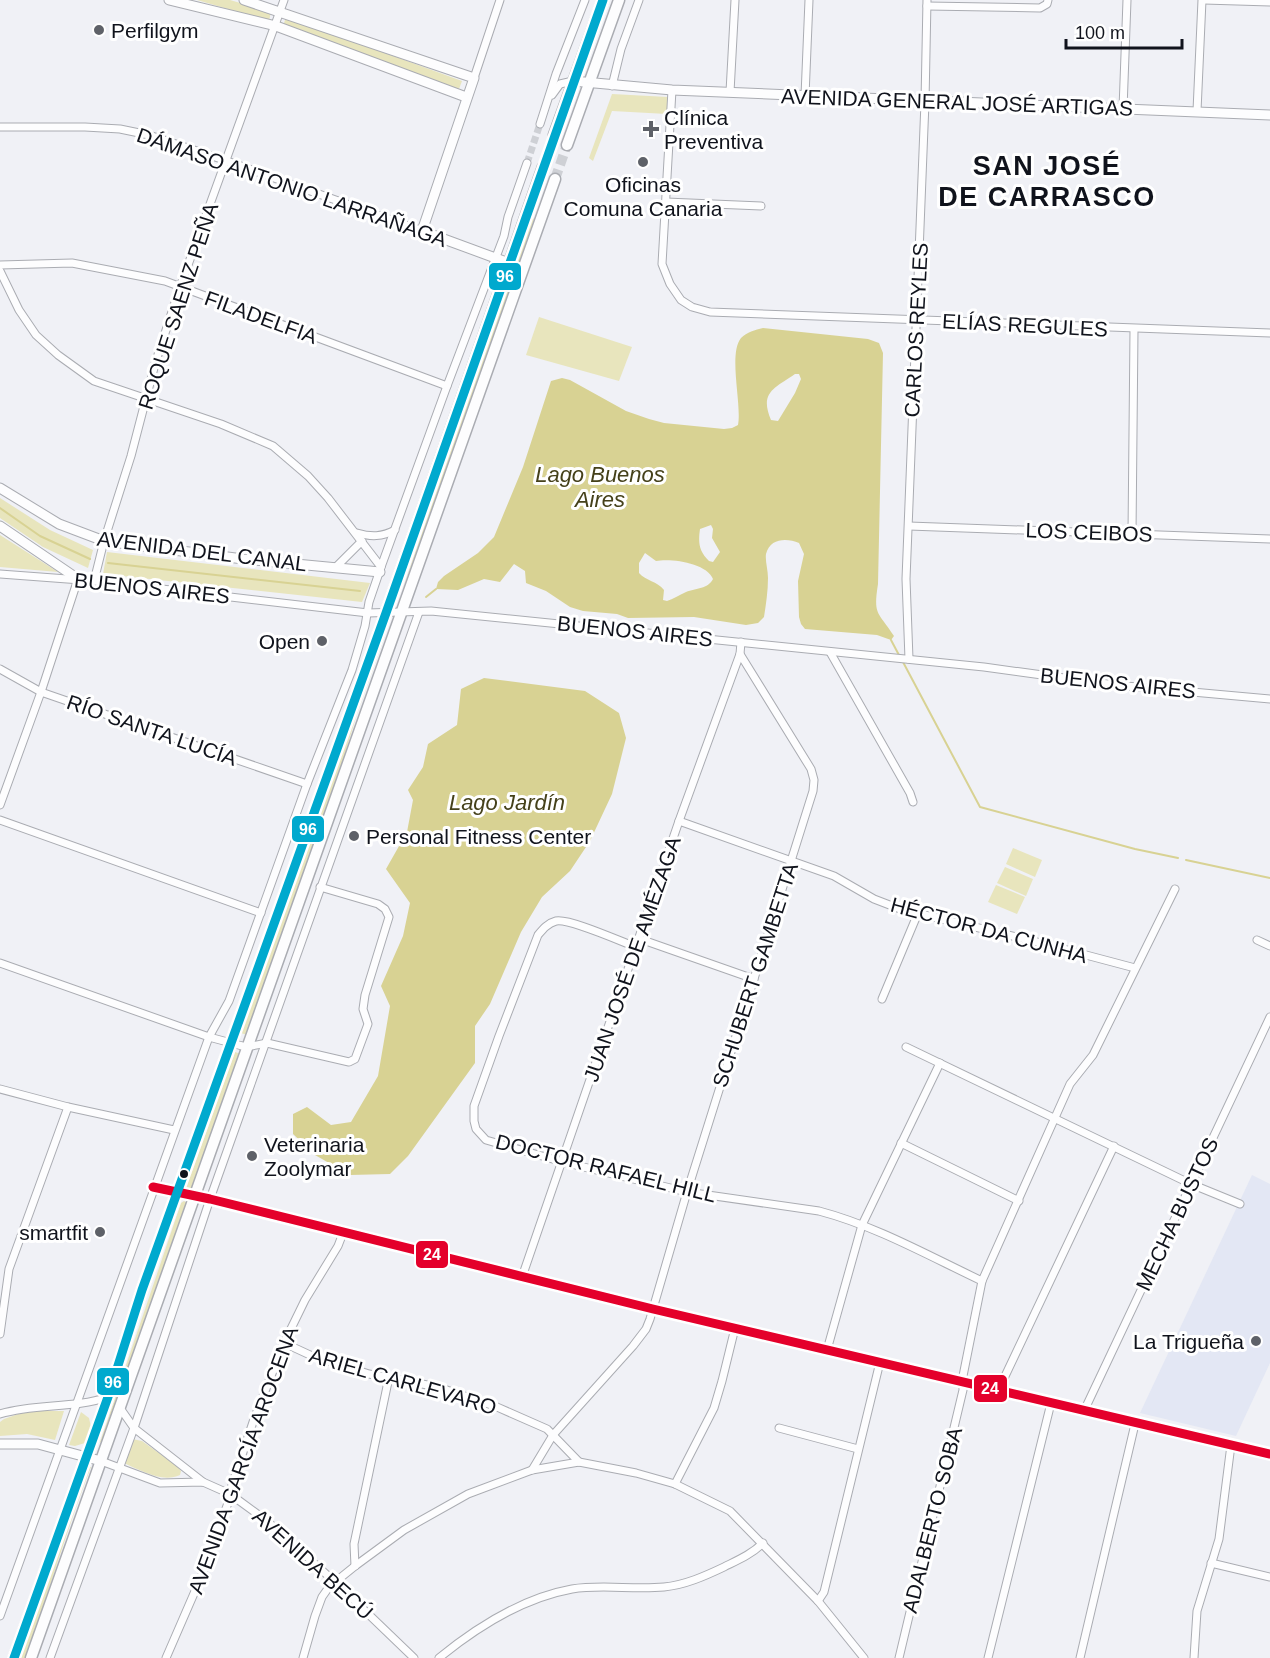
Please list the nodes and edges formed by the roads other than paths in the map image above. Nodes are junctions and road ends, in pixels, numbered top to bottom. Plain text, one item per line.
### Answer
1 (169, 0) edge
2 (244, 0) edge
3 (284, 0) edge
4 (500, 0) edge
5 (585, 0) edge
6 (603, 0) edge
7 (619, 0) edge
8 (639, 0) edge
9 (735, 0) edge
10 (809, 0) edge
11 (1127, 0) edge
12 (1203, 0) edge
13 (1048, 2) edge
14 (1270, 2) edge
15 (927, 3) edge
16 (280, 12) junction
17 (276, 26) junction
18 (474, 78) junction
19 (573, 81) junction
20 (590, 83) junction
21 (612, 86) junction
22 (672, 90) junction
23 (730, 92) junction
24 (805, 96) junction
25 (466, 98) junction
26 (925, 102) junction
27 (545, 108) junction
28 (1123, 109) junction
29 (1197, 111) junction
30 (1270, 115) edge
31 (540, 124) tunnel mouth
32 (0, 128) edge
33 (554, 135) tunnel mouth
34 (567, 145) tunnel mouth
35 (226, 160) junction
36 (527, 163) tunnel mouth
37 (543, 167) tunnel mouth
38 (555, 179) tunnel mouth
39 (666, 201) junction
40 (761, 206) dead end
41 (422, 231) junction
42 (495, 258) junction
43 (509, 263) junction
44 (0, 266) edge
45 (0, 272) edge
46 (180, 287) junction
47 (917, 320) junction
48 (1134, 330) junction
49 (1270, 333) edge
50 (447, 386) junction
51 (146, 399) junction
52 (0, 488) edge
53 (0, 526) edge
54 (909, 526) junction
55 (395, 530) junction
56 (357, 533) junction
57 (1132, 534) junction
58 (1270, 539) edge
59 (362, 540) junction
60 (104, 541) junction
61 (336, 567) junction
62 (380, 570) junction
63 (0, 573) edge
64 (78, 579) junction
65 (94, 581) junction
66 (419, 612) junction
67 (368, 613) junction
68 (402, 613) junction
69 (386, 614) junction
70 (741, 642) junction
71 (830, 652) junction
72 (740, 654) junction
73 (904, 659) junction
74 (0, 669) edge
75 (352, 670) junction
76 (359, 686) junction
77 (41, 692) junction
78 (1270, 699) edge
79 (307, 784) junction
80 (913, 802) dead end
81 (0, 805) edge
82 (0, 820) edge
83 (680, 821) junction
84 (792, 859) junction
85 (320, 887) junction
86 (1175, 889) dead end
87 (261, 913) junction
88 (918, 913) junction
89 (640, 939) junction
90 (1257, 940) dead end
91 (1270, 946) edge
92 (636, 947) junction
93 (0, 963) edge
94 (1135, 968) junction
95 (754, 979) junction
96 (882, 999) dead end
97 (1270, 1017) edge
98 (208, 1037) junction
99 (231, 1043) junction
100 (267, 1043) junction
101 (246, 1047) junction
102 (906, 1047) dead end
103 (940, 1063) junction
104 (0, 1089) edge
105 (68, 1107) junction
106 (1055, 1117) junction
107 (174, 1130) junction
108 (901, 1143) junction
109 (1114, 1146) junction
110 (563, 1162) junction
111 (1191, 1184) junction
112 (153, 1187) junction
113 (179, 1192) junction
114 (687, 1192) junction
115 (195, 1197) junction
116 (210, 1199) junction
117 (1019, 1201) junction
118 (1240, 1204) dead end
119 (862, 1225) junction
120 (343, 1233) junction
121 (0, 1266) edge
122 (9, 1269) junction
123 (522, 1277) junction
124 (982, 1281) junction
125 (653, 1309) junction
126 (735, 1328) junction
127 (0, 1334) edge
128 (284, 1343) junction
129 (827, 1350) junction
130 (880, 1362) junction
131 (389, 1377) junction
132 (963, 1382) junction
133 (999, 1391) junction
134 (108, 1396) junction
135 (1051, 1403) junction
136 (76, 1405) junction
137 (120, 1408) junction
138 (1084, 1411) junction
139 (0, 1414) edge
140 (1135, 1424) junction
141 (134, 1428) junction
142 (779, 1428) dead end
143 (554, 1435) junction
144 (0, 1444) edge
145 (1231, 1445) junction
146 (60, 1449) junction
147 (858, 1449) junction
148 (1270, 1454) edge
149 (86, 1455) junction
150 (101, 1461) junction
151 (579, 1462) junction
152 (119, 1468) junction
153 (532, 1470) junction
154 (203, 1482) junction
155 (675, 1484) junction
156 (230, 1494) junction
157 (763, 1543) junction
158 (1211, 1563) junction
159 (355, 1566) junction
160 (1270, 1577) edge
161 (335, 1582) junction
162 (818, 1601) junction
163 (0, 1616) edge
164 (14, 1658) edge
165 (31, 1658) edge
166 (50, 1658) edge
167 (166, 1658) edge
168 (303, 1658) edge
169 (414, 1658) edge
170 (439, 1658) edge
171 (864, 1658) edge
172 (899, 1658) edge
173 (988, 1658) edge
174 (1080, 1658) edge
175 (1194, 1658) edge

1 - 17 street
2 - 16 street
3 - 16 street, ROQUE SAENZ PEÑA
4 - 18 street
5 - 27 street
6 - 19 main road
7 - 20 main road
8 - 21 street
9 - 23 street
10 - 24 street
11 - 28 street
12 - 14 street
12 - 29 street
13 - 15 street
15 - 26 street, CARLOS REYLES
16 - 17 street, ROQUE SAENZ PEÑA
16 - 18 street
17 - 25 street
17 - 35 street, ROQUE SAENZ PEÑA
18 - 25 street
19 - 20 street, AVENIDA GENERAL JOSÉ ARTIGAS
19 - 27 street
19 - 33 main road
20 - 21 street, AVENIDA GENERAL JOSÉ ARTIGAS
20 - 34 main road
21 - 22 street, AVENIDA GENERAL JOSÉ ARTIGAS
22 - 23 street, AVENIDA GENERAL JOSÉ ARTIGAS
22 - 39 street
23 - 24 street, AVENIDA GENERAL JOSÉ ARTIGAS
24 - 26 street, AVENIDA GENERAL JOSÉ ARTIGAS
25 - 41 street
26 - 28 street, AVENIDA GENERAL JOSÉ ARTIGAS
26 - 47 street, CARLOS REYLES
27 - 31 street
28 - 29 street, AVENIDA GENERAL JOSÉ ARTIGAS
29 - 30 street, AVENIDA GENERAL JOSÉ ARTIGAS
32 - 35 street, DÁMASO ANTONIO LARRAÑAGA
35 - 41 street, DÁMASO ANTONIO LARRAÑAGA
35 - 46 street, ROQUE SAENZ PEÑA
36 - 42 street
37 - 43 main road
38 - 68 main road
39 - 40 street
39 - 47 street, ELÍAS REGULES
41 - 42 street, DÁMASO ANTONIO LARRAÑAGA
42 - 43 street, DÁMASO ANTONIO LARRAÑAGA
42 - 50 street
43 - 69 main road
44 - 46 street, FILADELFIA
45 - 51 street
46 - 50 street, FILADELFIA
46 - 51 street, ROQUE SAENZ PEÑA
47 - 48 street, ELÍAS REGULES
47 - 54 street, CARLOS REYLES
48 - 49 street, ELÍAS REGULES
48 - 57 street
50 - 55 street
51 - 56 street
51 - 60 street, ROQUE SAENZ PEÑA
52 - 60 street, AVENIDA DEL CANAL
53 - 64 street
54 - 57 street, LOS CEIBOS
54 - 73 street, CARLOS REYLES
55 - 56 street
55 - 62 street
56 - 59 street
57 - 58 street, LOS CEIBOS
59 - 61 street
59 - 62 street
60 - 61 street, AVENIDA DEL CANAL
60 - 65 street, ROQUE SAENZ PEÑA
61 - 62 street, AVENIDA DEL CANAL
62 - 67 street
63 - 64 street, BUENOS AIRES
64 - 65 street, BUENOS AIRES
64 - 77 street
65 - 67 street, BUENOS AIRES
66 - 68 street, BUENOS AIRES
66 - 70 street, BUENOS AIRES
66 - 85 street
67 - 69 street, BUENOS AIRES
67 - 75 street
68 - 69 street, BUENOS AIRES
68 - 101 main road
69 - 76 main road
70 - 71 street, BUENOS AIRES
70 - 72 street, JUAN JOSÉ DE AMÉZAGA
71 - 73 street, BUENOS AIRES
71 - 80 street
72 - 83 street, JUAN JOSÉ DE AMÉZAGA
72 - 84 street, SCHUBERT GAMBETTA
73 - 78 street, BUENOS AIRES
74 - 77 street, RÍO SANTA LUCÍA
75 - 76 street
75 - 79 street
76 - 99 main road
77 - 79 street, RÍO SANTA LUCÍA
77 - 81 street
79 - 87 street
82 - 87 street
83 - 84 street, HÉCTOR DA CUNHA
83 - 89 street, JUAN JOSÉ DE AMÉZAGA
84 - 88 street, HÉCTOR DA CUNHA
84 - 95 street, SCHUBERT GAMBETTA
85 - 100 street
85 - 100 street
86 - 94 street, ADALBERTO SOBA
87 - 98 street
88 - 94 street, HÉCTOR DA CUNHA
88 - 96 street
89 - 92 street, JUAN JOSÉ DE AMÉZAGA
89 - 95 street
90 - 91 street
92 - 110 street, JUAN JOSÉ DE AMÉZAGA
92 - 110 street, DOCTOR RAFAEL HILL
93 - 98 street
94 - 106 street, ADALBERTO SOBA
95 - 114 street, SCHUBERT GAMBETTA
97 - 111 street, MECHA BUSTOS
98 - 99 street
98 - 107 street
99 - 101 street
99 - 113 main road
100 - 101 street
100 - 116 street
101 - 115 main road
102 - 103 street
103 - 106 street
103 - 108 street
104 - 105 street
105 - 107 street
105 - 122 street
106 - 109 street
106 - 117 street, ADALBERTO SOBA
107 - 112 street
108 - 117 street
108 - 119 street
109 - 111 street
109 - 133 street
110 - 114 street, DOCTOR RAFAEL HILL
110 - 123 street, JUAN JOSÉ DE AMÉZAGA
111 - 118 street
111 - 138 street, MECHA BUSTOS
112 - 113 street
112 - 136 street
113 - 115 street
113 - 134 main road
114 - 119 street, DOCTOR RAFAEL HILL
114 - 125 street, SCHUBERT GAMBETTA
115 - 116 street
115 - 137 main road
116 - 120 street
116 - 141 street
117 - 124 street, ADALBERTO SOBA
119 - 124 street, DOCTOR RAFAEL HILL
119 - 129 street
120 - 123 street
120 - 128 street, AVENIDA GARCÍA AROCENA
121 - 122 street
122 - 127 street
123 - 125 street
124 - 132 street, ADALBERTO SOBA
125 - 126 street
125 - 143 street, SCHUBERT GAMBETTA
126 - 129 street
126 - 155 street
128 - 131 street, ARIEL CARLEVARO
128 - 156 street, AVENIDA GARCÍA AROCENA
129 - 130 street
130 - 132 street
130 - 147 street
131 - 143 street, ARIEL CARLEVARO
131 - 159 street
132 - 133 street
132 - 172 street, ADALBERTO SOBA
133 - 135 street
134 - 136 street
134 - 149 main road
135 - 138 street
135 - 173 street
136 - 139 street
136 - 146 street
137 - 141 street, AVENIDA BECÚ
137 - 150 main road
138 - 140 street
140 - 145 street
140 - 174 street
141 - 152 street
141 - 154 street, AVENIDA BECÚ
142 - 147 street
143 - 151 street, ARIEL CARLEVARO
143 - 153 street, SCHUBERT GAMBETTA
144 - 146 street
145 - 148 street
145 - 158 street
146 - 149 street
146 - 163 street
147 - 162 street
149 - 150 street
149 - 164 main road
150 - 152 street, AVENIDA BECÚ
150 - 165 main road
151 - 153 street
151 - 155 street
152 - 154 street, AVENIDA BECÚ
152 - 166 street
153 - 159 street
154 - 156 street, AVENIDA BECÚ
155 - 157 street
156 - 161 street, AVENIDA BECÚ
156 - 167 street, AVENIDA GARCÍA AROCENA
157 - 162 street
157 - 170 street
158 - 160 street
158 - 175 street
159 - 161 street
161 - 168 street
161 - 169 street, AVENIDA BECÚ
162 - 171 street

